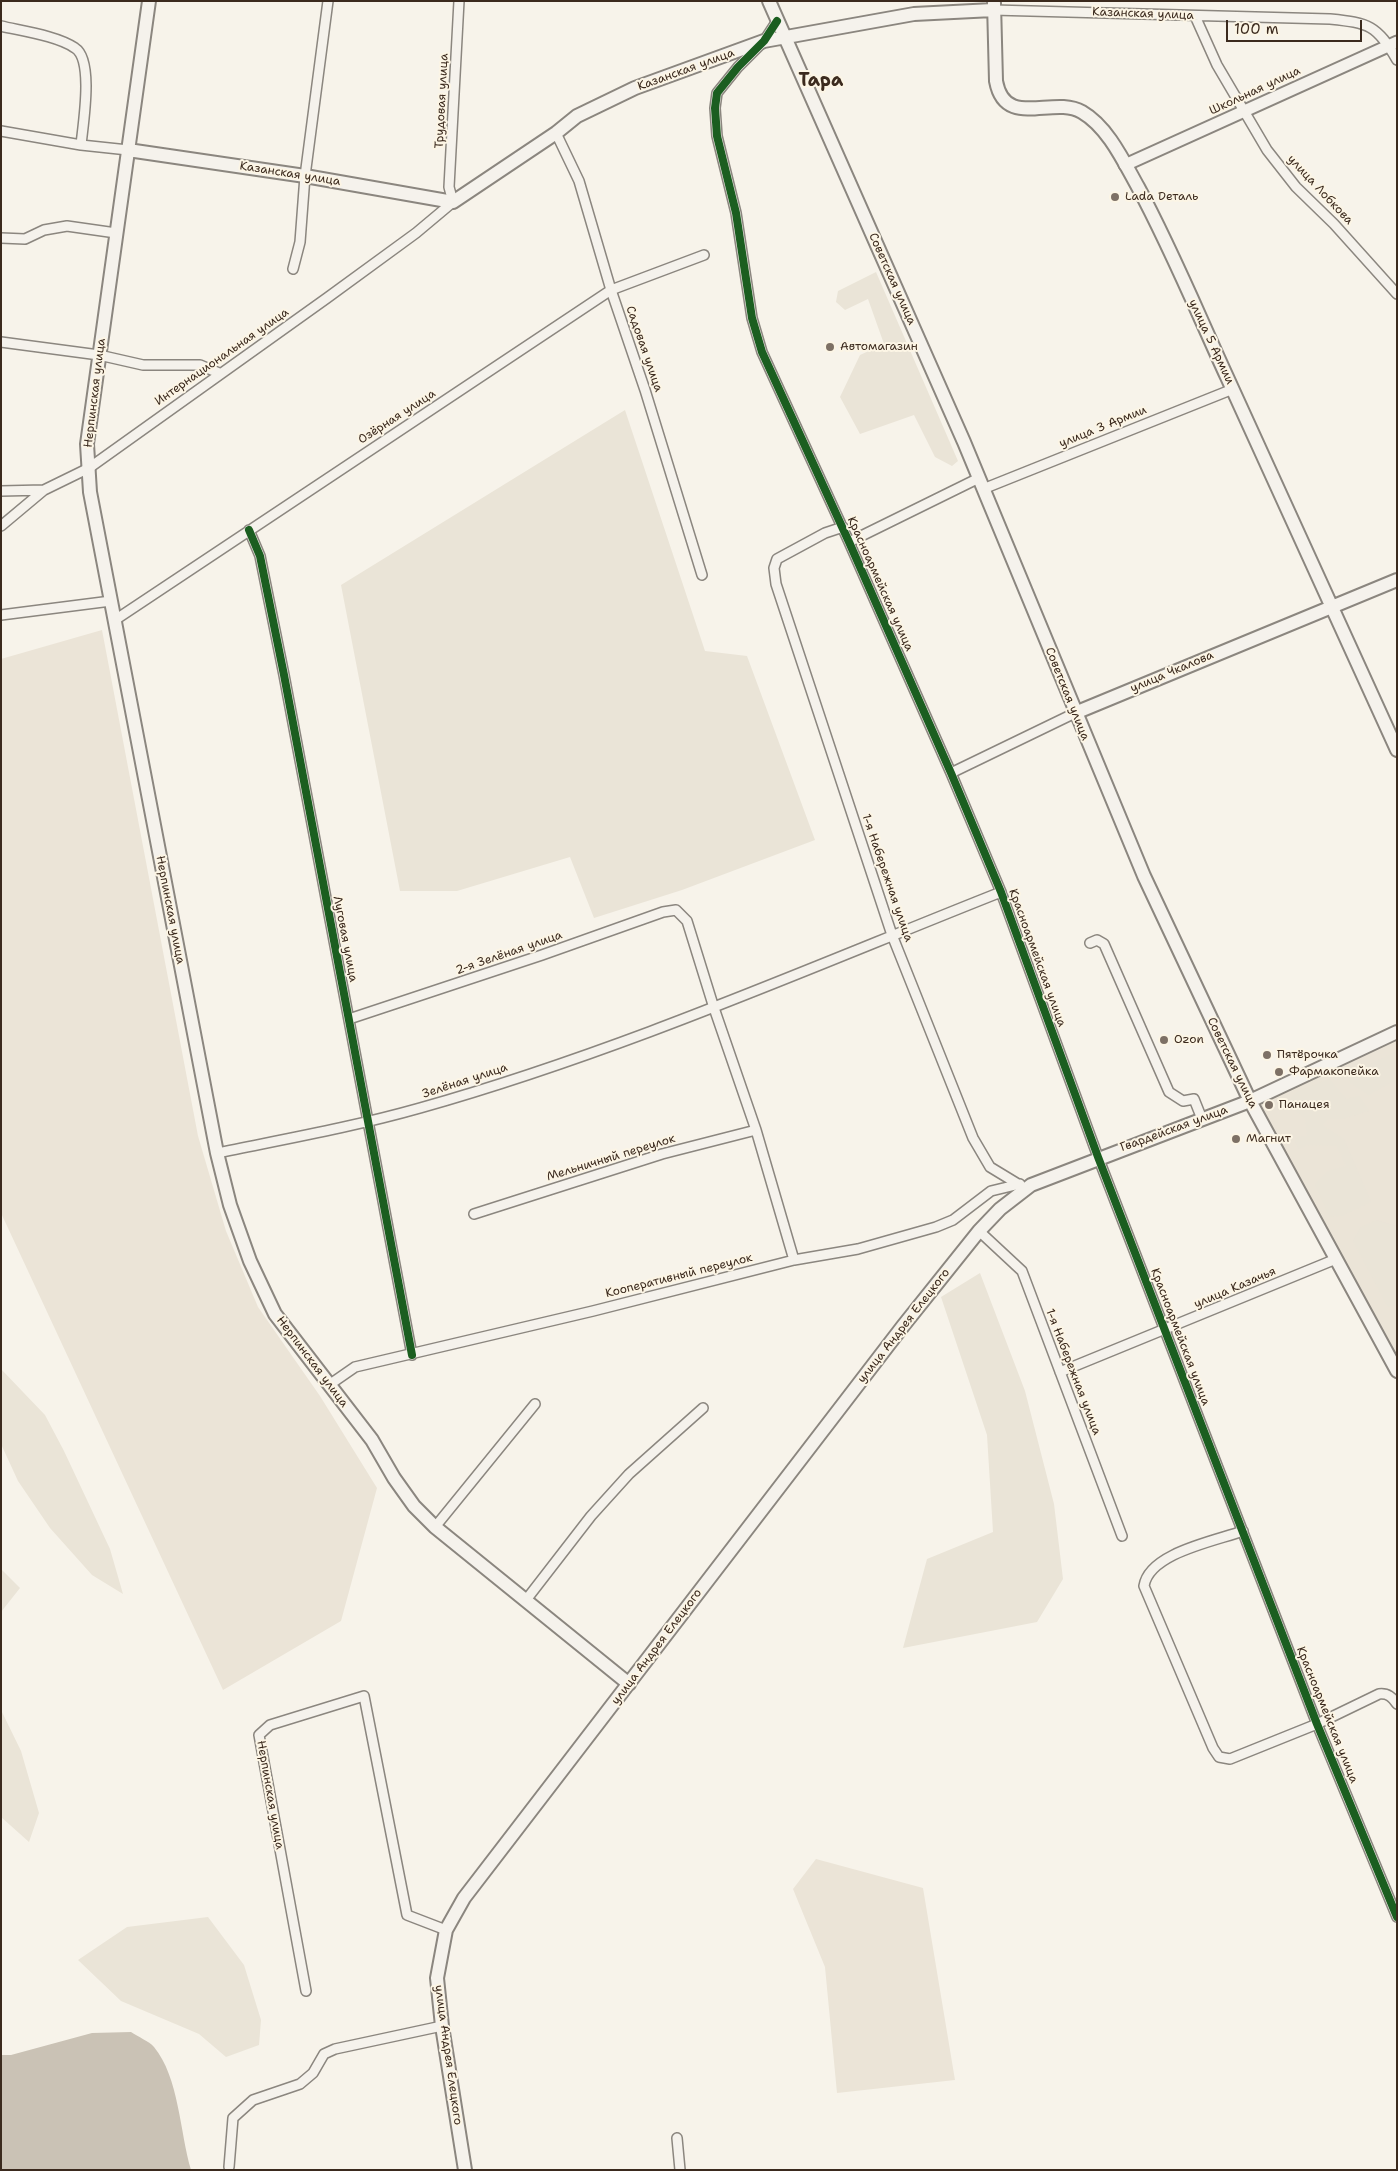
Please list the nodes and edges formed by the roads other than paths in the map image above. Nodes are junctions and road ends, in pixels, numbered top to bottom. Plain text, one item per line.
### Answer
1 (149, 1) edge
2 (328, 1) edge
3 (459, 1) edge
4 (768, 1) edge
5 (779, 1) edge
6 (994, 6) edge
7 (1195, 16) junction
8 (777, 21) junction
9 (1, 26) edge
10 (785, 38) junction
11 (764, 41) junction
12 (1393, 43) edge
13 (1397, 60) edge
14 (1243, 111) junction
15 (1, 131) edge
16 (556, 134) junction
17 (81, 145) junction
18 (128, 150) junction
19 (1125, 165) junction
20 (305, 176) junction
21 (453, 202) junction
22 (116, 233) junction
23 (1, 238) edge
24 (704, 255) dead end
25 (293, 270) dead end
26 (611, 290) junction
27 (1397, 294) edge
28 (1, 342) edge
29 (99, 355) junction
30 (219, 373) junction
31 (1233, 389) junction
32 (89, 468) junction
33 (981, 484) junction
34 (44, 490) junction
35 (1, 491) edge
36 (1, 526) edge
37 (843, 527) junction
38 (249, 530) junction
39 (849, 542) junction
40 (702, 575) dead end
41 (1397, 580) edge
42 (111, 601) junction
43 (1332, 606) junction
44 (1, 615) edge
45 (115, 620) junction
46 (1075, 712) junction
47 (1397, 750) edge
48 (952, 773) junction
49 (1001, 892) junction
50 (892, 935) junction
51 (1090, 943) dead end
52 (714, 1008) junction
53 (349, 1019) junction
54 (1397, 1032) edge
55 (1250, 1101) junction
56 (1202, 1119) junction
57 (368, 1122) junction
58 (756, 1130) junction
59 (217, 1153) junction
60 (1098, 1157) junction
61 (1024, 1184) junction
62 (474, 1214) dead end
63 (979, 1231) junction
64 (1336, 1259) junction
65 (794, 1260) junction
66 (1165, 1330) junction
67 (412, 1355) junction
68 (1397, 1371) edge
69 (1060, 1372) junction
70 (329, 1385) junction
71 (535, 1404) dead end
72 (703, 1408) dead end
73 (435, 1527) junction
74 (1242, 1531) junction
75 (1122, 1536) dead end
76 (526, 1600) junction
77 (630, 1684) junction
78 (1397, 1704) edge
79 (1317, 1724) junction
80 (1397, 1917) edge
81 (446, 1930) junction
82 (306, 1991) dead end
83 (442, 2026) junction
84 (677, 2138) dead end
85 (229, 2167) dead end
86 (465, 2170) edge
87 (680, 2170) edge

1 - 18 main road, Нерпинская улица
2 - 20 street
3 - 21 street, Трудовая улица
4 - 8 main road, Советская улица
5 - 8 main road
6 - 7 street, Казанская улица
6 - 10 main road, Казанская улица
6 - 19 main road, улица 5 Армии
7 - 12 street, Казанская улица
7 - 14 street, улица Лобкова
8 - 10 main road, Советская улица
8 - 11 street, Красноармейская улица
9 - 17 street
10 - 11 main road, Казанская улица
10 - 33 main road, Советская улица
11 - 16 main road, Казанская улица
11 - 37 street, Красноармейская улица
12 - 13 street, Казанская улица
12 - 14 street, Школьная улица
14 - 19 street, Школьная улица
14 - 27 street, улица Лобкова
15 - 17 street, Казанская улица
16 - 21 main road, Казанская улица
16 - 26 street, Садовая улица
17 - 18 street, Казанская улица
18 - 20 main road, Казанская улица
18 - 22 main road, Нерпинская улица
19 - 31 main road, улица 5 Армии
20 - 21 main road, Казанская улица
20 - 25 street
21 - 30 street, Интернациональная улица
22 - 23 street
22 - 29 main road, Нерпинская улица
24 - 26 street, Озёрная улица
26 - 38 street, Озёрная улица
26 - 40 street, Садовая улица
28 - 29 street
29 - 30 street
29 - 32 main road, Нерпинская улица
30 - 32 street, Интернациональная улица
31 - 33 street, улица 3 Армии
31 - 43 main road, улица 5 Армии
32 - 34 street, Интернациональная улица
32 - 42 main road, Нерпинская улица
33 - 39 street, улица 3 Армии
33 - 46 main road, Советская улица
34 - 35 street
34 - 36 street, Интернациональная улица
37 - 39 street, Красноармейская улица
37 - 50 street, 1-я Набережная улица
38 - 45 street, Озёрная улица
38 - 53 street, Луговая улица
39 - 48 street, Красноармейская улица
41 - 43 main road, улица Чкалова
42 - 44 street
42 - 45 main road, Нерпинская улица
43 - 46 main road, улица Чкалова
43 - 47 main road, улица 5 Армии
45 - 59 main road, Нерпинская улица
46 - 48 street, улица Чкалова
46 - 55 main road, Советская улица
48 - 49 street, Красноармейская улица
49 - 50 street, Зелёная улица
49 - 60 street, Красноармейская улица
50 - 52 street, Зелёная улица
50 - 61 street, 1-я Набережная улица
51 - 56 street
52 - 53 street, 2-я Зелёная улица
52 - 57 street, Зелёная улица
52 - 58 street
53 - 57 street, Луговая улица
54 - 55 main road, Гвардейская улица
55 - 56 main road, Гвардейская улица
55 - 64 main road, Советская улица
56 - 60 main road, Гвардейская улица
57 - 59 street, Зелёная улица
57 - 67 street, Луговая улица
58 - 62 street, Мельничный переулок
58 - 65 street
59 - 70 main road, Нерпинская улица
60 - 61 main road, Гвардейская улица
60 - 66 street, Красноармейская улица
61 - 63 main road, улица Андрея Елецкого
61 - 65 street, Кооперативный переулок
63 - 69 street, 1-я Набережная улица
63 - 77 main road, улица Андрея Елецкого
64 - 66 street, улица Казачья
64 - 68 main road, Советская улица
65 - 67 street, Кооперативный переулок
66 - 69 street, улица Казачья
66 - 74 street, Красноармейская улица
67 - 70 street, Кооперативный переулок
69 - 75 street, 1-я Набережная улица
70 - 73 main road, Нерпинская улица
71 - 73 street
72 - 76 street
73 - 76 main road, Нерпинская улица
74 - 79 street, Красноармейская улица
74 - 79 street
76 - 77 main road, Нерпинская улица
77 - 81 main road, улица Андрея Елецкого
78 - 79 street
79 - 80 street, Красноармейская улица
81 - 82 street, Нерпинская улица
81 - 83 main road, улица Андрея Елецкого
83 - 85 street
83 - 86 main road, улица Андрея Елецкого
84 - 87 street

